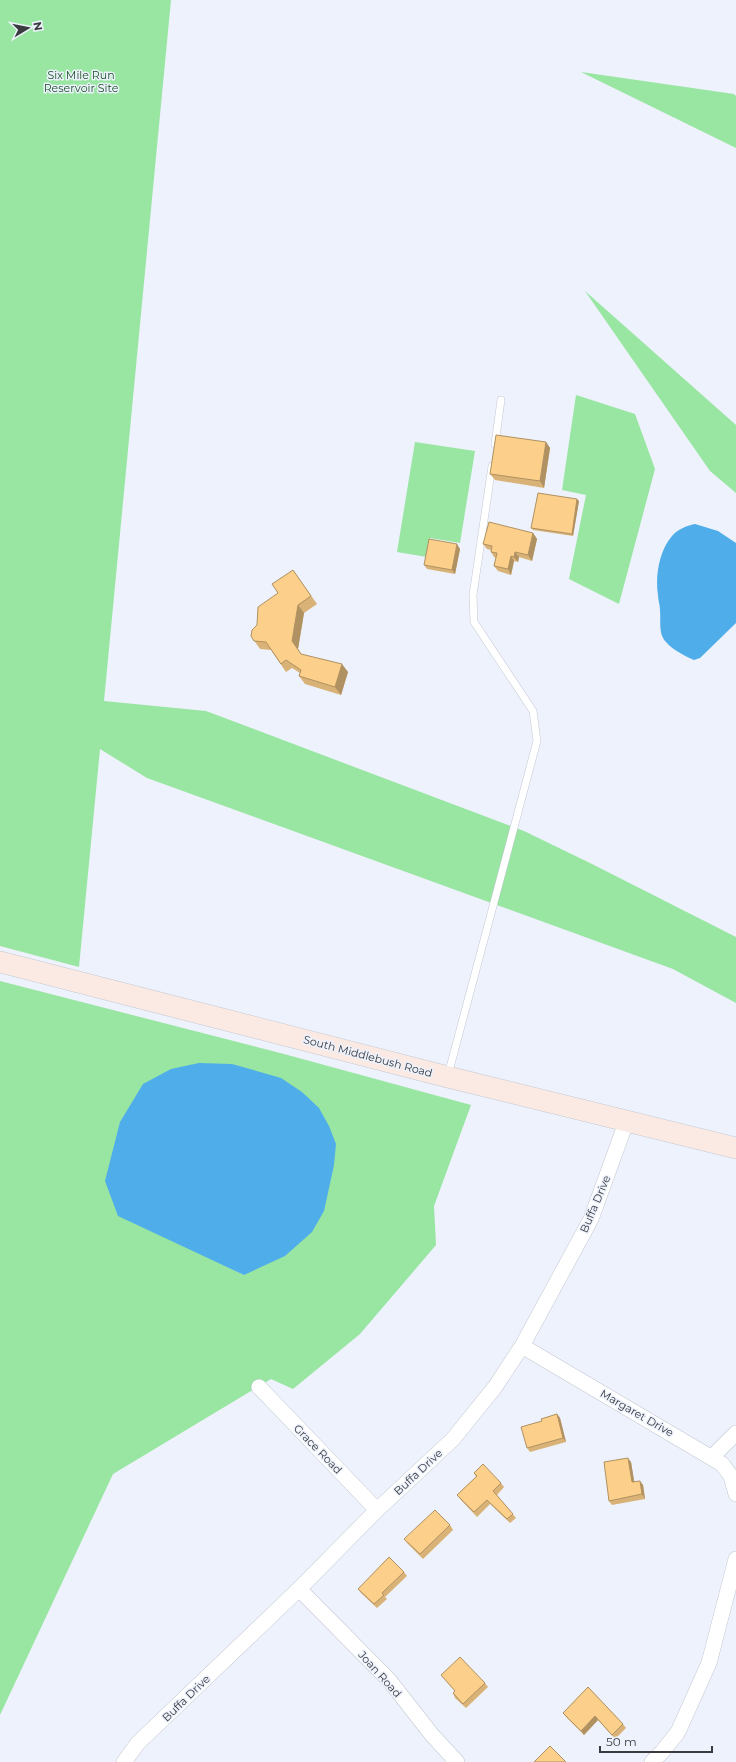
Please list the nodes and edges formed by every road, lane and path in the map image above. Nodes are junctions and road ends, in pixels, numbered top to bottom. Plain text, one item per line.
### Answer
1 (501, 400) dead end
2 (0, 962) edge
3 (448, 1077) junction
4 (627, 1120) junction
5 (736, 1148) edge
6 (522, 1346) junction
7 (259, 1387) dead end
8 (736, 1433) edge
9 (712, 1457) junction
10 (736, 1494) edge
11 (377, 1510) junction
12 (736, 1559) edge
13 (299, 1589) junction
14 (124, 1762) edge
15 (457, 1762) edge
16 (652, 1762) edge

1 - 3 lane
2 - 3 street, South Middlebush Road
3 - 4 street, South Middlebush Road
4 - 5 street, South Middlebush Road
4 - 6 street, Buffa Drive
6 - 9 street, Margaret Drive
6 - 11 street, Buffa Drive
7 - 11 street, Grace Road
8 - 9 street
9 - 10 street, Margaret Drive
11 - 13 street, Buffa Drive
12 - 16 street
13 - 14 street, Buffa Drive
13 - 15 street, Joan Road

